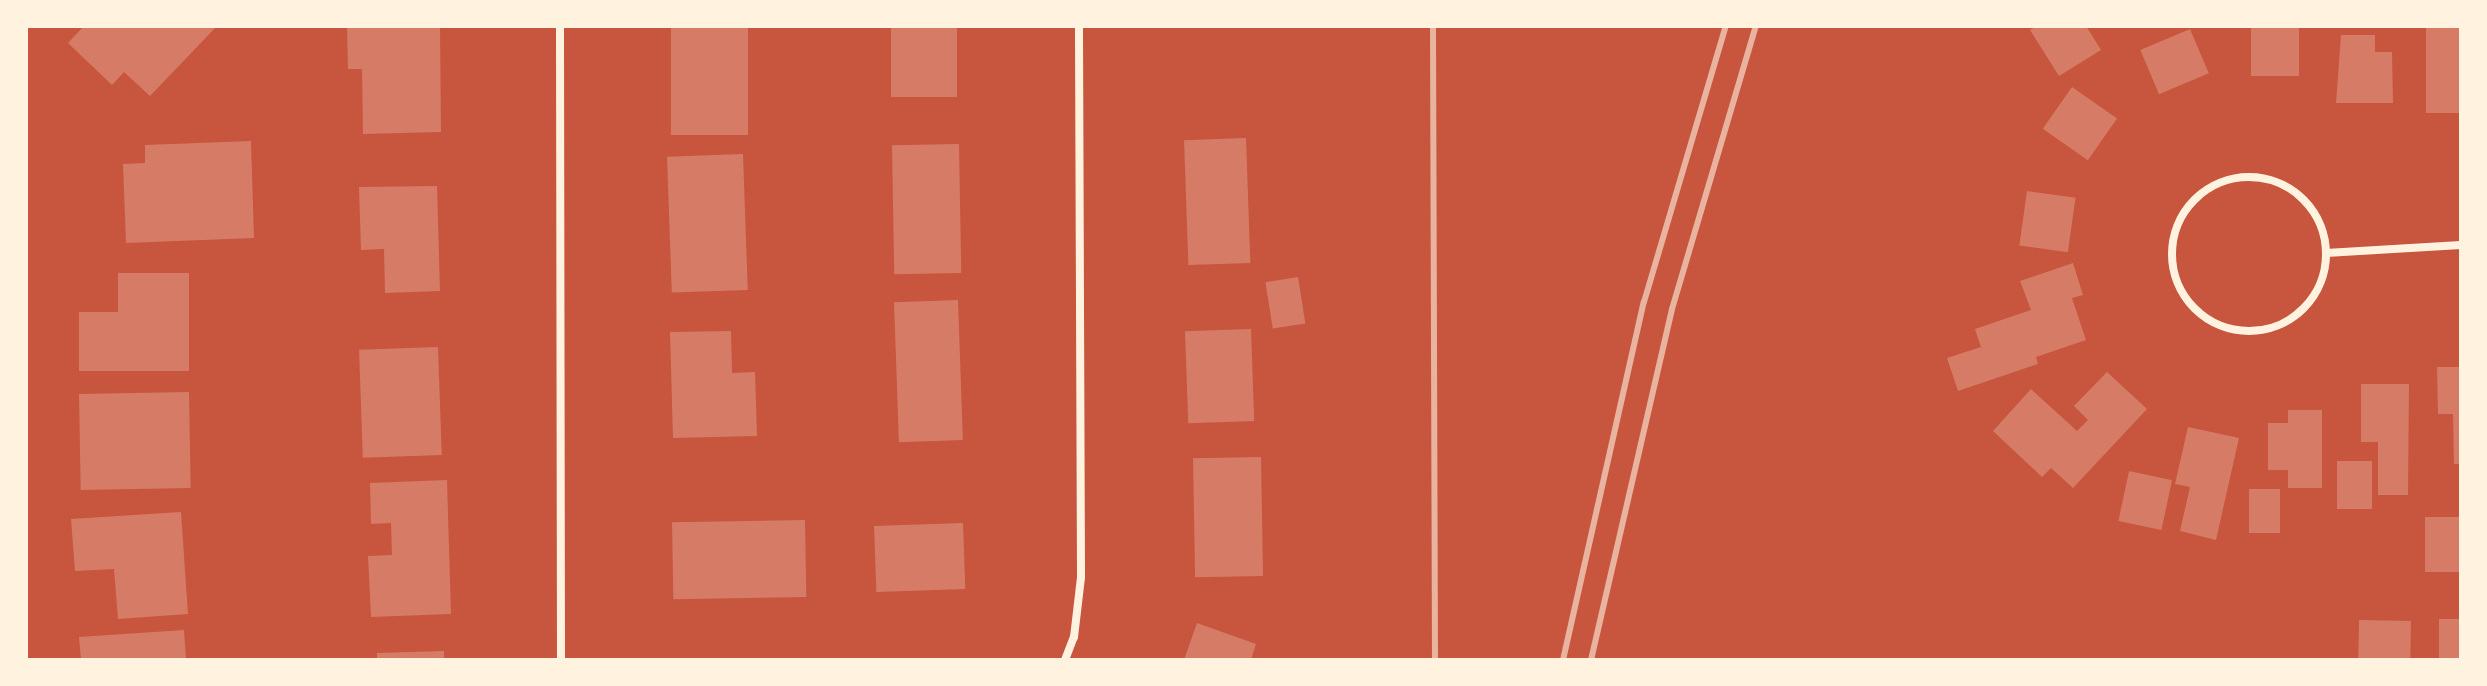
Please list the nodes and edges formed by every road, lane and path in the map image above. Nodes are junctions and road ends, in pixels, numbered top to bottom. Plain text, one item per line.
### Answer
1 (560, 26) edge
2 (1079, 26) edge
3 (2461, 245) edge
4 (2326, 253) junction
5 (561, 660) edge
6 (1065, 660) edge

1 - 5 street
2 - 6 street
3 - 4 street
4 - 4 street

